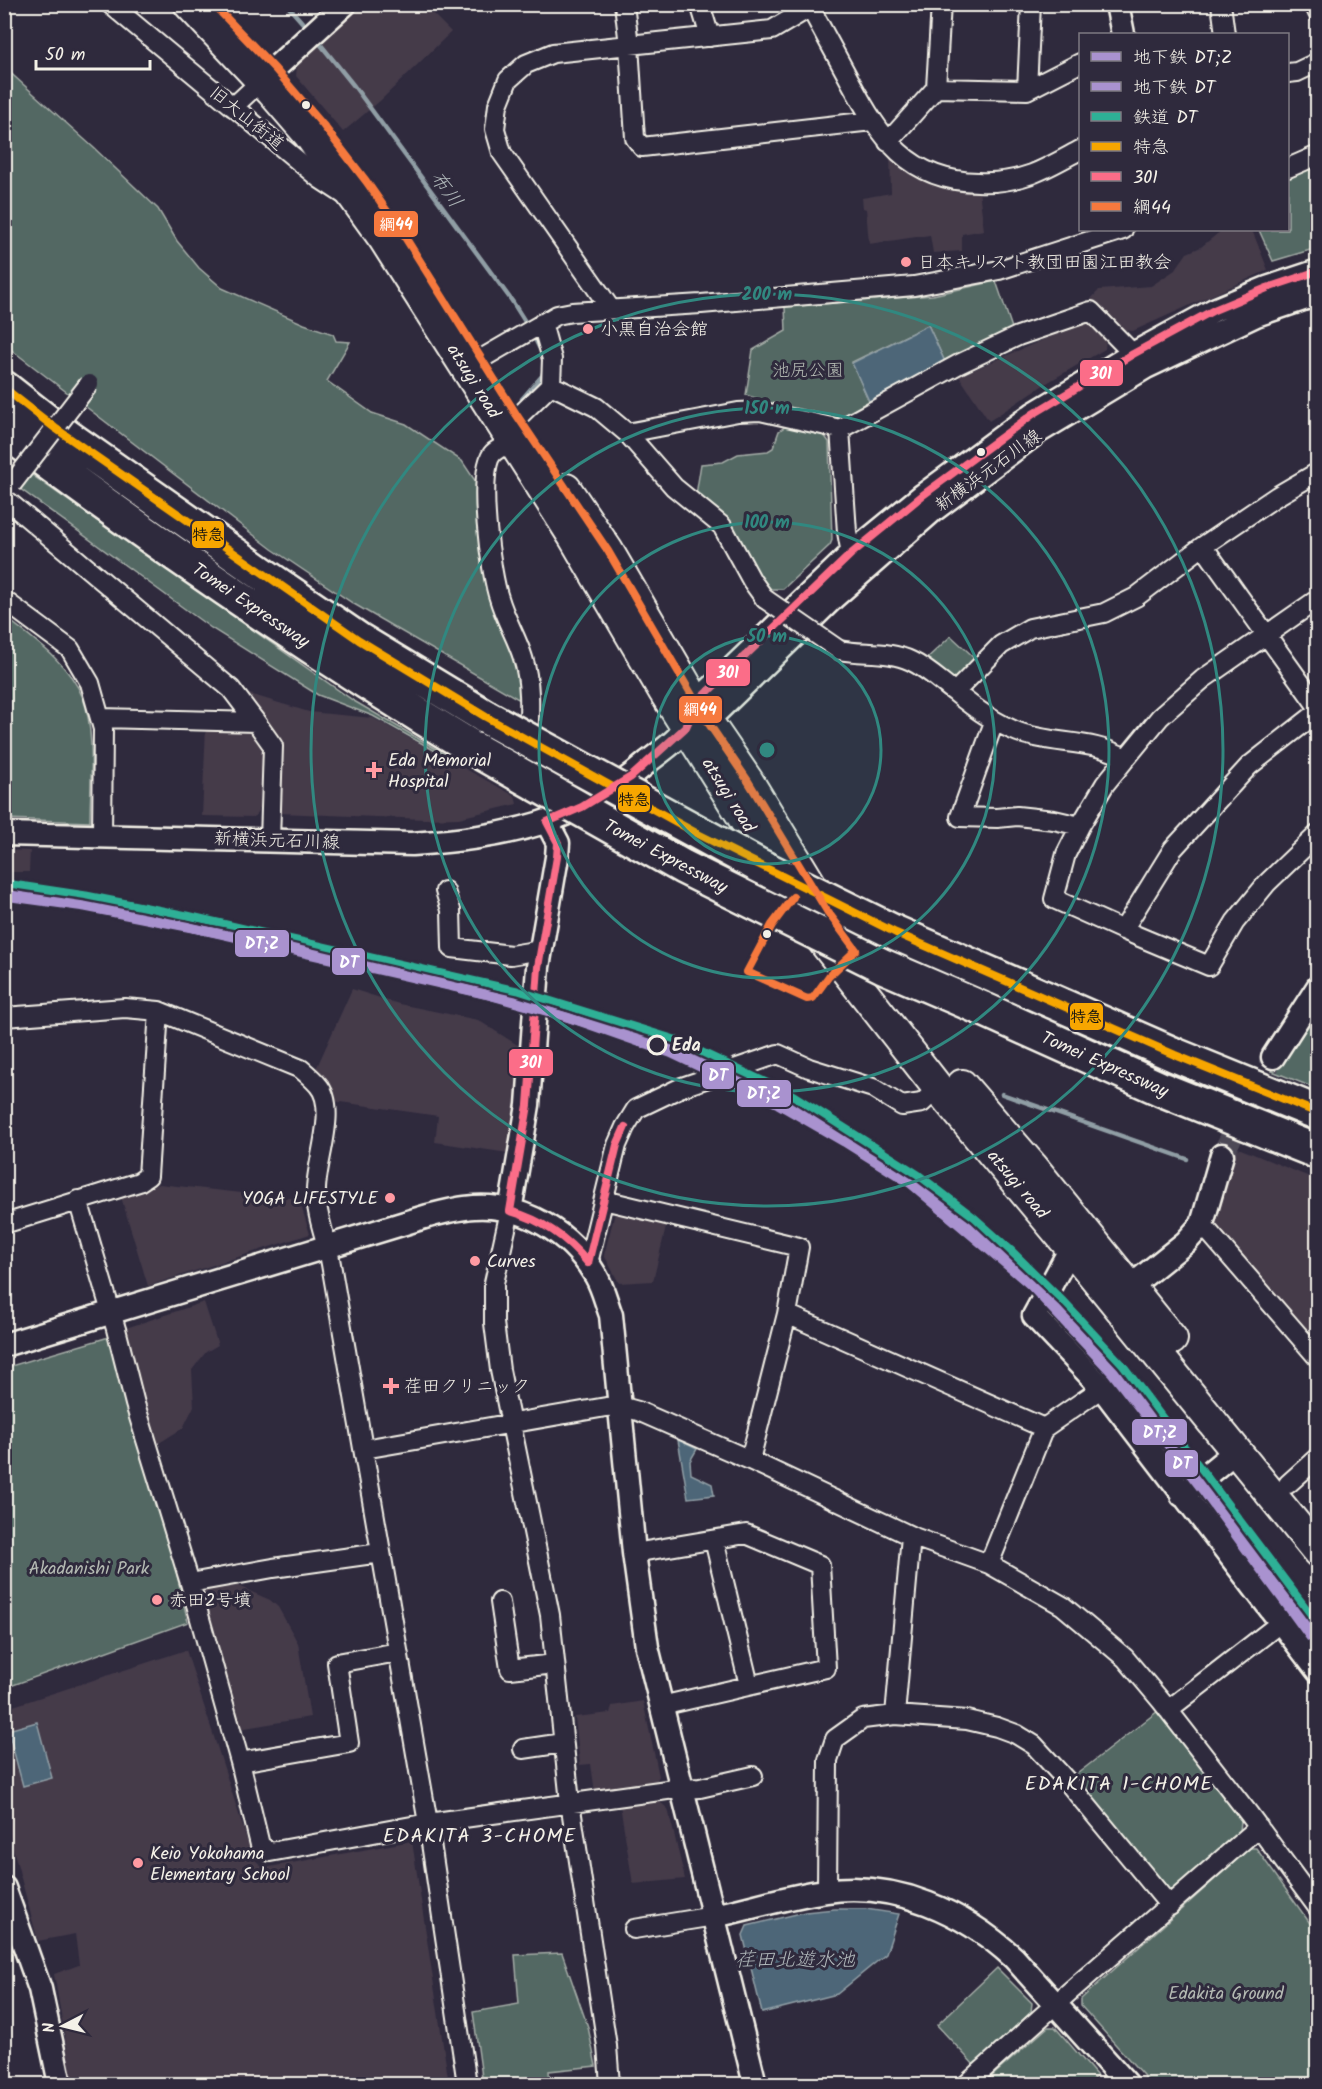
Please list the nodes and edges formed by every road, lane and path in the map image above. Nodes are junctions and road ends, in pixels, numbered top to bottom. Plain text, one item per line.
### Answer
1 (110, 4) edge
2 (189, 4) edge
3 (213, 4) edge
4 (345, 4) edge
5 (624, 4) edge
6 (700, 4) edge
7 (941, 4) edge
8 (1031, 4) edge
9 (1117, 4) edge
10 (1221, 4) edge
11 (1314, 4) edge
12 (814, 7) edge
13 (1317, 13) edge
14 (1123, 33) edge
15 (1226, 33) edge
16 (710, 37) junction
17 (629, 45) junction
18 (1317, 62) edge
19 (1079, 64) edge
20 (1289, 73) edge
21 (268, 75) junction
22 (936, 88) junction
23 (1027, 90) junction
24 (234, 107) junction
25 (872, 121) junction
26 (888, 142) junction
27 (1079, 151) edge
28 (1317, 155) edge
29 (1289, 167) edge
30 (360, 204) junction
31 (1120, 231) edge
32 (1317, 271) edge
33 (1317, 294) edge
34 (610, 308) junction
35 (535, 328) junction
36 (481, 359) junction
37 (1140, 360) junction
38 (89, 384) dead end
39 (551, 385) junction
40 (4, 388) edge
41 (509, 420) junction
42 (840, 429) junction
43 (4, 430) edge
44 (627, 433) junction
45 (1317, 472) edge
46 (7, 492) edge
47 (1203, 546) junction
48 (851, 555) junction
49 (1317, 599) edge
50 (4, 600) edge
51 (1266, 635) junction
52 (955, 692) junction
53 (1317, 707) edge
54 (1317, 712) edge
55 (697, 717) junction
56 (101, 718) junction
57 (256, 722) junction
58 (994, 722) junction
59 (1125, 758) junction
60 (547, 822) junction
61 (1080, 826) junction
62 (4, 834) edge
63 (1317, 834) edge
64 (102, 836) junction
65 (270, 840) junction
66 (445, 891) dead end
67 (1123, 930) junction
68 (541, 950) junction
69 (1317, 987) edge
70 (159, 1011) junction
71 (4, 1017) edge
72 (1273, 1057) tunnel mouth
73 (938, 1088) junction
74 (1317, 1113) edge
75 (1317, 1152) edge
76 (1222, 1155) tunnel mouth
77 (78, 1200) junction
78 (604, 1200) junction
79 (510, 1212) junction
80 (4, 1224) edge
81 (1202, 1224) junction
82 (328, 1247) junction
83 (1071, 1248) junction
84 (588, 1263) junction
85 (1130, 1287) junction
86 (111, 1313) junction
87 (786, 1314) junction
88 (4, 1345) edge
89 (1317, 1358) edge
90 (1102, 1388) junction
91 (620, 1406) junction
92 (512, 1422) junction
93 (1044, 1428) junction
94 (364, 1449) junction
95 (1236, 1451) junction
96 (1317, 1457) edge
97 (750, 1460) junction
98 (1288, 1484) junction
99 (1182, 1495) junction
100 (1317, 1519) edge
101 (911, 1536) junction
102 (714, 1540) junction
103 (1317, 1552) edge
104 (381, 1553) junction
105 (634, 1553) junction
106 (989, 1564) junction
107 (189, 1583) junction
108 (500, 1602) dead end
109 (1280, 1623) junction
110 (398, 1652) junction
111 (555, 1664) junction
112 (1317, 1671) edge
113 (749, 1685) junction
114 (661, 1706) junction
115 (1168, 1710) junction
116 (895, 1715) junction
117 (563, 1743) junction
118 (524, 1749) dead end
119 (240, 1762) junction
120 (753, 1776) dead end
121 (681, 1789) junction
122 (570, 1802) junction
123 (428, 1823) junction
124 (1259, 1827) junction
125 (4, 1888) edge
126 (827, 1891) junction
127 (1170, 1906) junction
128 (1317, 1908) edge
129 (714, 1916) junction
130 (634, 1929) dead end
131 (1056, 2005) junction
132 (60, 2085) edge
133 (467, 2085) edge
134 (610, 2085) edge
135 (755, 2085) edge
136 (968, 2085) edge
137 (1127, 2085) edge

1 - 24 street, 旧大山街道
2 - 21 highway, atsugi road
3 - 21 highway, atsugi road
4 - 21 street
5 - 17 street
6 - 16 street
7 - 22 street
8 - 23 street
9 - 14 street
10 - 15 street
11 - 13 street
12 - 16 street
12 - 25 street
16 - 17 street
17 - 25 street
17 - 34 street
18 - 20 street
19 - 23 street
21 - 24 street
21 - 30 highway, atsugi road
21 - 36 highway, atsugi road
22 - 23 street
22 - 26 street
24 - 30 street, 旧大山街道
25 - 26 street
26 - 27 street
28 - 29 street
30 - 41 highway, atsugi road
31 - 34 street
32 - 37 street, 新横浜元石川線
33 - 37 street, 新横浜元石川線
34 - 35 street
35 - 36 street
35 - 39 street
36 - 41 highway, atsugi road
37 - 42 street
37 - 48 street, 新横浜元石川線
37 - 55 street, 新横浜元石川線
38 - 46 street, bridge
39 - 41 street
39 - 44 street
40 - 74 highway, Tomei Expressway, bridge
41 - 55 highway, atsugi road
41 - 60 street
42 - 44 street
42 - 48 street
43 - 75 highway, Tomei Expressway, bridge
44 - 52 street, bridge
45 - 47 street
46 - 57 street
47 - 51 street
47 - 52 street
48 - 55 street, 新横浜元石川線
49 - 51 street
50 - 56 street
51 - 53 street
51 - 59 street
52 - 58 street
54 - 67 street
55 - 60 street, 新横浜元石川線
55 - 73 highway, atsugi road
55 - 85 highway, atsugi road
56 - 57 street
56 - 64 street
57 - 65 street
58 - 59 street
58 - 61 street
59 - 61 street
60 - 65 street, 新横浜元石川線
60 - 68 street
61 - 67 street
62 - 64 street, 新横浜元石川線
63 - 67 street
64 - 65 street, 新横浜元石川線
66 - 68 street
68 - 79 street
69 - 72 street
70 - 71 street
70 - 77 street
70 - 82 street
73 - 78 street
73 - 83 highway, atsugi road
76 - 81 street
77 - 80 street
77 - 86 street
78 - 84 street
78 - 87 street
79 - 82 street
79 - 84 street
79 - 92 street
81 - 85 street
81 - 89 street
82 - 86 street
82 - 94 street
83 - 90 street
83 - 95 highway, atsugi road
84 - 91 street
85 - 98 highway, atsugi road
86 - 88 street
86 - 107 street
87 - 93 street
87 - 97 street
90 - 93 street
90 - 99 street
91 - 92 street
91 - 97 street
91 - 105 street
92 - 94 street
92 - 111 street
93 - 106 street
94 - 104 street
95 - 99 street
95 - 103 highway, atsugi road
96 - 98 street
97 - 101 street
98 - 100 highway, atsugi road
99 - 109 street
101 - 106 street
101 - 116 street
102 - 105 street
102 - 113 street
102 - 113 street
104 - 107 street
104 - 110 street
105 - 114 street
106 - 115 street
107 - 119 street
108 - 111 street
109 - 112 street
109 - 115 street
110 - 119 street
110 - 123 street
111 - 117 street
113 - 114 street
114 - 121 street
115 - 124 street
116 - 126 street
116 - 127 street
117 - 118 street
117 - 122 street
119 - 123 street
120 - 121 street
121 - 122 street
121 - 129 street
122 - 123 street
122 - 134 street
123 - 133 street
124 - 127 street
124 - 128 street
125 - 132 street
126 - 129 street
126 - 131 street
127 - 131 street
129 - 130 street
129 - 135 street
131 - 136 street
131 - 137 street

